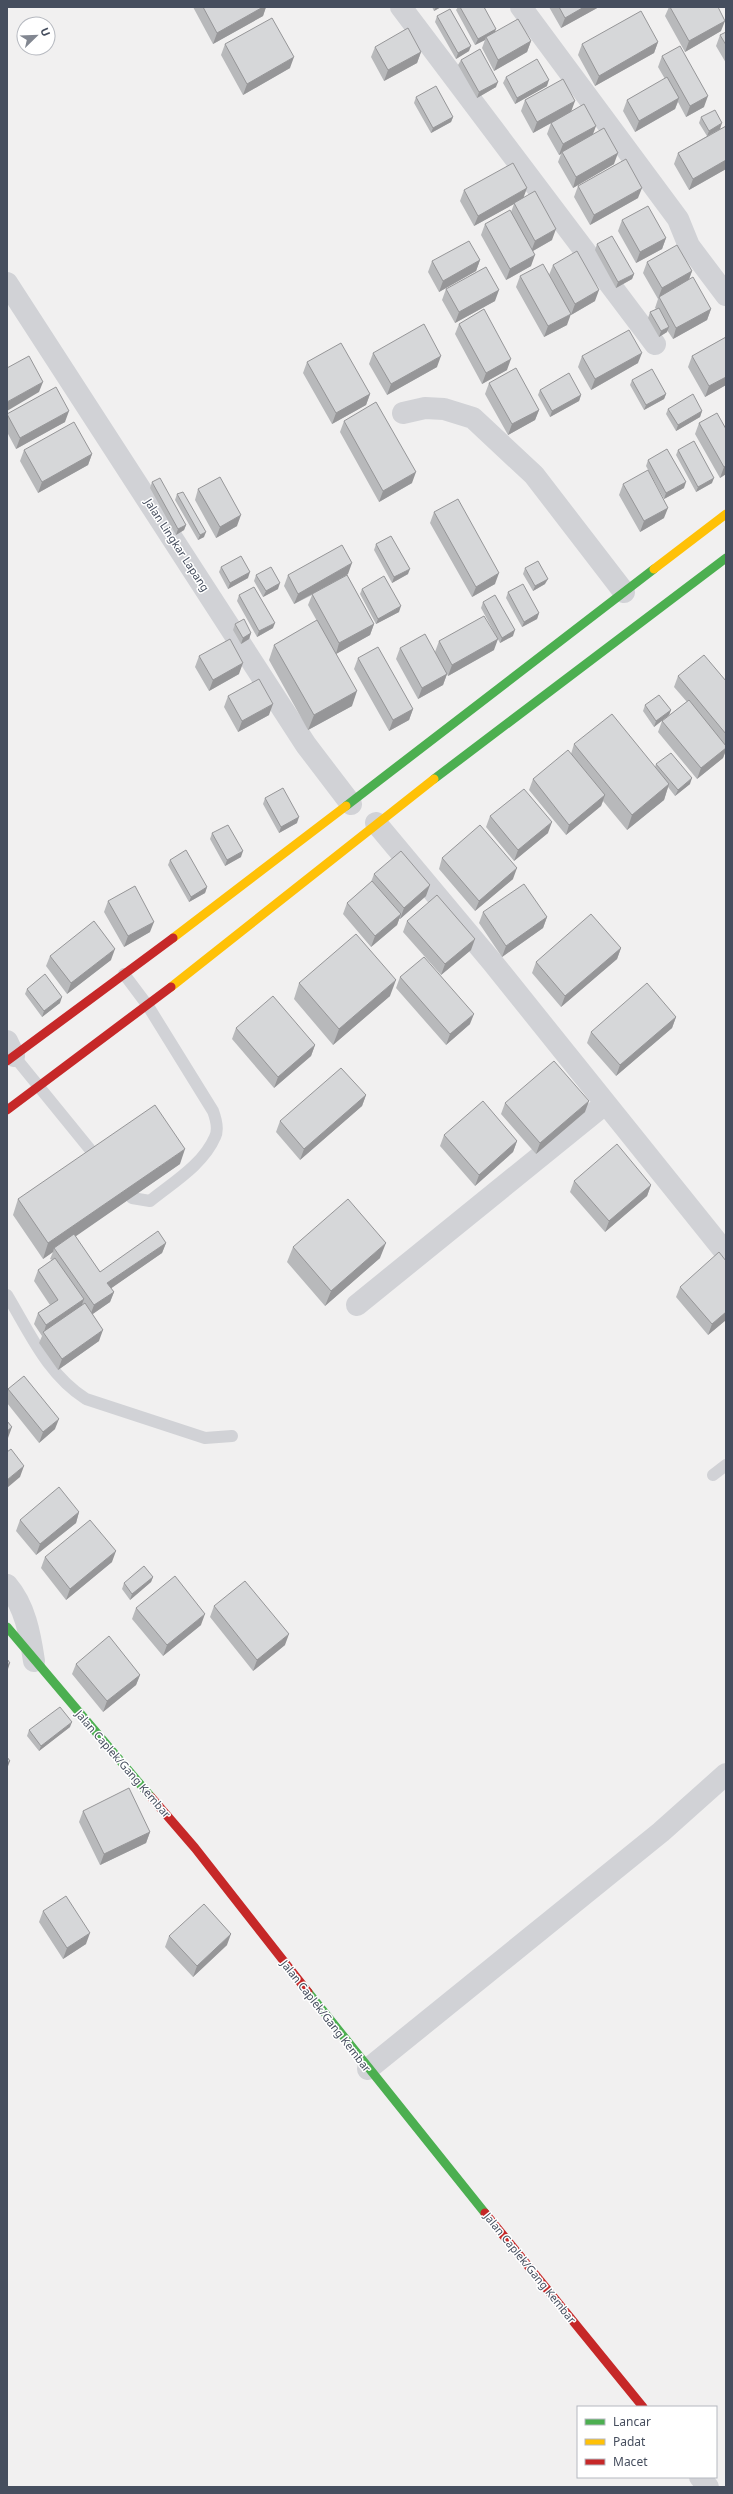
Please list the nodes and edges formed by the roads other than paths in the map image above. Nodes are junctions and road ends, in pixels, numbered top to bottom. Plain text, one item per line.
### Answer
1 (401, 7) edge
2 (521, 7) edge
3 (7, 282) edge
4 (726, 295) edge
5 (655, 344) dead end
6 (403, 413) dead end
7 (726, 514) edge
8 (726, 558) edge
9 (624, 592) junction
10 (351, 804) junction
11 (376, 823) junction
12 (124, 974) junction
13 (148, 1006) junction
14 (9, 1052) edge
15 (39, 1085) junction
16 (605, 1104) junction
17 (7, 1110) edge
18 (97, 1158) edge
19 (132, 1198) edge
20 (726, 1253) edge
21 (7, 1295) edge
22 (356, 1305) dead end
23 (232, 1436) dead end
24 (726, 1464) edge
25 (713, 1475) dead end
26 (7, 1585) edge
27 (7, 1627) edge
28 (34, 1661) junction
29 (726, 1774) edge
30 (368, 2069) junction
31 (642, 2406) edge
32 (701, 2478) edge
33 (708, 2487) edge

1 - 5 street
2 - 4 street
3 - 10 street, Jalan Lingkar Lapang
6 - 9 street
7 - 9 main road
8 - 11 main road
9 - 10 main road
10 - 12 main road
11 - 13 main road
11 - 16 street
12 - 13 lane
12 - 14 main road
13 - 15 main road
13 - 19 lane
14 - 15 lane
15 - 17 main road
15 - 18 lane
16 - 20 street
16 - 22 street
21 - 23 lane
24 - 25 lane
26 - 28 street
27 - 28 main road, Jalan Caplek/Gang Kembar
28 - 30 main road, Jalan Caplek/Gang Kembar
29 - 30 street
30 - 31 main road, Jalan Caplek/Gang Kembar
32 - 33 street

